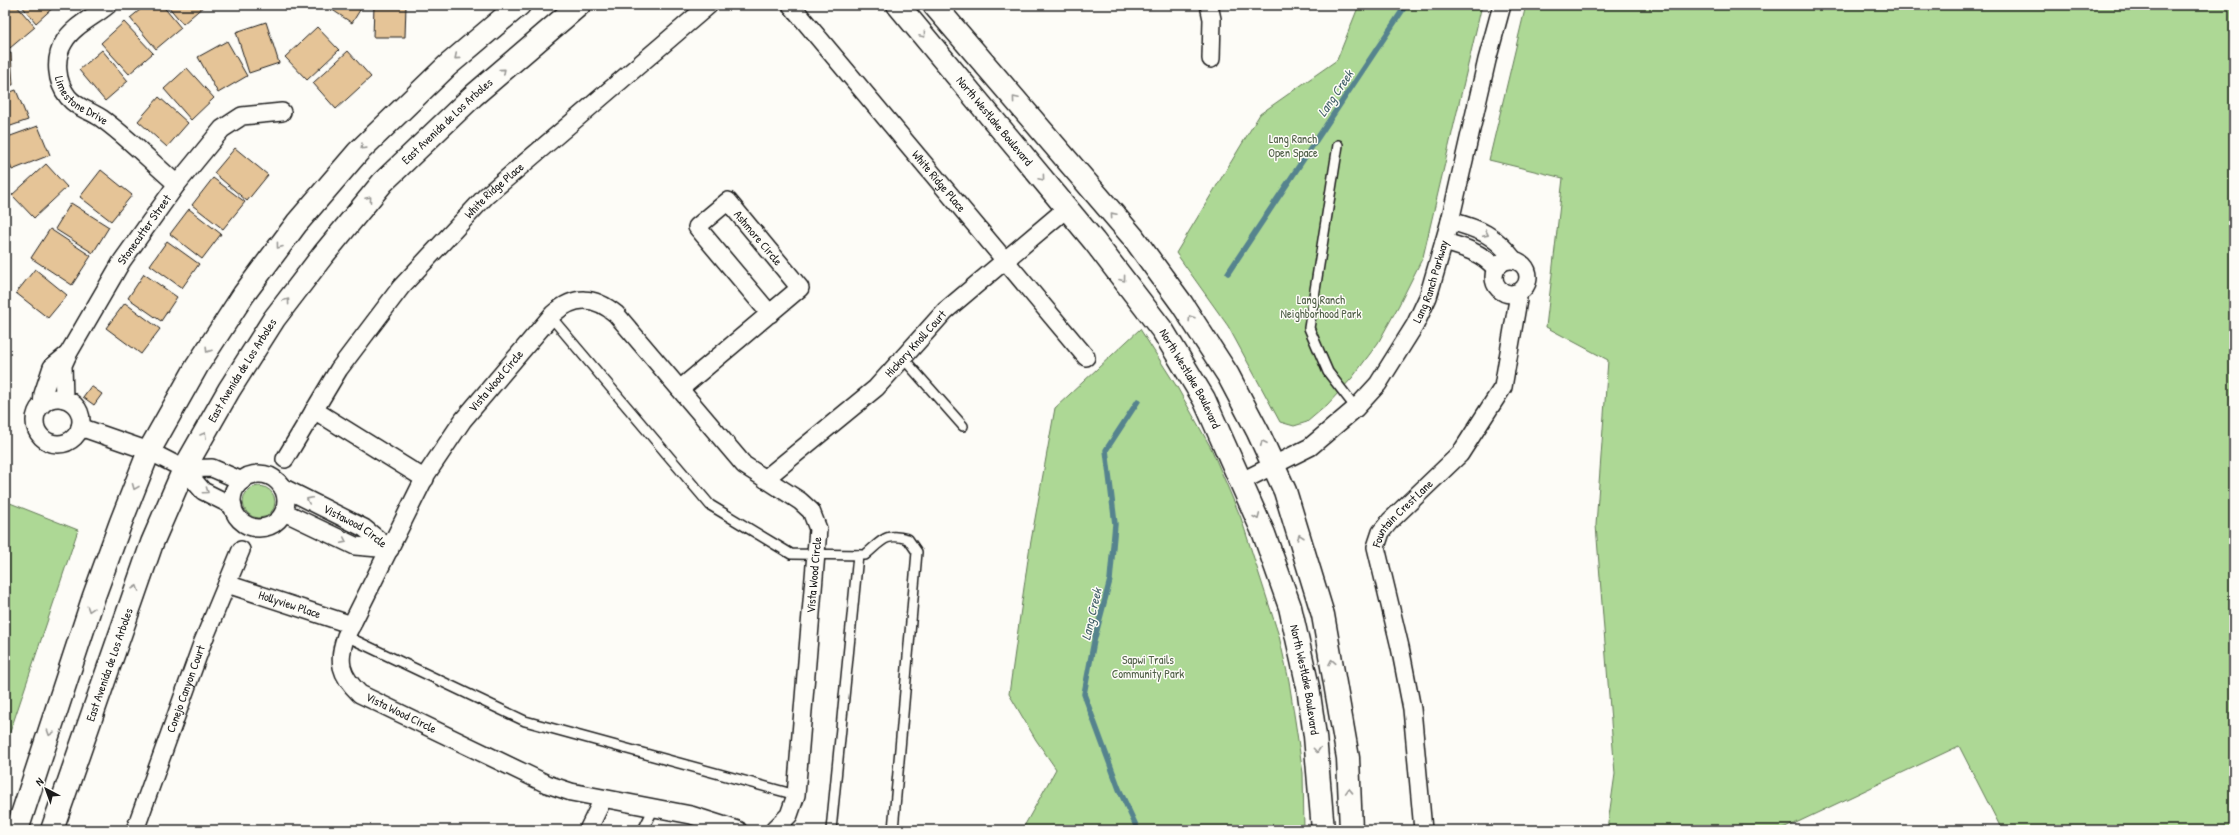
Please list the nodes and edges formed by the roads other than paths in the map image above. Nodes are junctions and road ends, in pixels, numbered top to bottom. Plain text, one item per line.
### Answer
1 (108, 5) edge
2 (519, 5) edge
3 (579, 5) edge
4 (709, 5) edge
5 (791, 5) edge
6 (898, 5) edge
7 (934, 5) edge
8 (1209, 5) edge
9 (1502, 5) edge
10 (1211, 59) dead end
11 (282, 112) dead end
12 (1338, 145) dead end
13 (177, 184) junction
14 (1067, 208) junction
15 (1450, 220) junction
16 (1444, 242) junction
17 (1006, 259) junction
18 (1514, 260) junction
19 (1496, 269) junction
20 (1516, 292) junction
21 (770, 314) junction
22 (551, 317) junction
23 (68, 354) junction
24 (1086, 357) dead end
25 (904, 358) junction
26 (680, 389) junction
27 (64, 399) junction
28 (42, 405) junction
29 (1356, 408) junction
30 (314, 410) junction
31 (963, 426) dead end
32 (80, 427) junction
33 (149, 451) junction
34 (285, 459) dead end
35 (1273, 466) junction
36 (184, 468) junction
37 (425, 479) junction
38 (765, 479) junction
39 (242, 481) junction
40 (1242, 481) junction
41 (282, 487) junction
42 (233, 506) junction
43 (284, 512) junction
44 (390, 549) junction
45 (241, 550) dead end
46 (816, 554) junction
47 (858, 555) junction
48 (227, 584) junction
49 (349, 630) junction
50 (796, 795) junction
51 (603, 799) junction
52 (654, 808) junction
53 (17, 830) edge
54 (52, 830) edge
55 (135, 830) edge
56 (588, 830) edge
57 (643, 830) edge
58 (738, 830) edge
59 (774, 830) edge
60 (831, 830) edge
61 (893, 830) edge
62 (1323, 830) edge
63 (1351, 830) edge
64 (1423, 830) edge

1 - 13 street, Limestone Drive
2 -> 33 main road
36 -> 3 main road, East Avenida de Los Arboles
4 - 30 street, White Ridge Place
5 - 17 street, White Ridge Place
6 -> 14 main road, North Westlake Boulevard
35 -> 7 main road
8 - 10 street
9 - 15 street, Lang Ranch Parkway
11 - 13 street, Stonecutter Street
12 - 29 lane
13 - 23 street, Stonecutter Street
14 - 17 street, Hickory Knoll Court
14 -> 40 main road, North Westlake Boulevard
15 - 16 street, Lang Ranch Parkway
15 -> 18 street
16 - 19 street
16 - 29 street, Lang Ranch Parkway
17 - 24 street, White Ridge Place
17 - 25 street, Hickory Knoll Court
18 - 19 street
18 - 20 street
19 - 20 street
20 - 64 street, Fountain Crest Lane
21 - 21 street, Ashmore Circle
21 - 26 street, Ashmore Circle
22 - 26 street, Vista Wood Circle
22 - 37 street, Vista Wood Circle
22 - 46 lane
23 - 27 street, Stonecutter Street
23 - 28 street
25 - 31 lane
25 - 38 street, Hickory Knoll Court
26 - 38 street, Vista Wood Circle
27 - 28 street
27 - 32 street
28 - 32 street
29 - 35 street, Lang Ranch Parkway
30 - 34 street, White Ridge Place
30 - 37 street
32 - 33 street
33 - 36 street
33 -> 53 main road
35 - 40 street, Lang Ranch Parkway
63 -> 35 main road
36 - 39 street
36 -> 42 street
54 -> 36 main road, East Avenida de Los Arboles
37 - 44 street, Vista Wood Circle
38 - 46 street, Vista Wood Circle
39 - 41 street, Vistawood Circle
39 - 42 street
40 -> 62 main road, North Westlake Boulevard
41 - 43 street
44 -> 41 street, Vistawood Circle
42 - 43 street
43 -> 44 street, Vistawood Circle
44 - 49 street, Vista Wood Circle
45 - 48 street, Conejo Canyon Court
46 - 47 lane
46 - 50 street, Vista Wood Circle
47 - 60 lane
47 - 61 lane
48 - 49 street, Hollyview Place
48 - 55 street, Conejo Canyon Court
49 - 50 lane
49 - 51 street, Vista Wood Circle
50 - 59 street, Vista Wood Circle
51 - 52 street, Vista Wood Circle
51 - 56 street
52 - 57 lane
52 - 58 street, Vista Wood Circle

